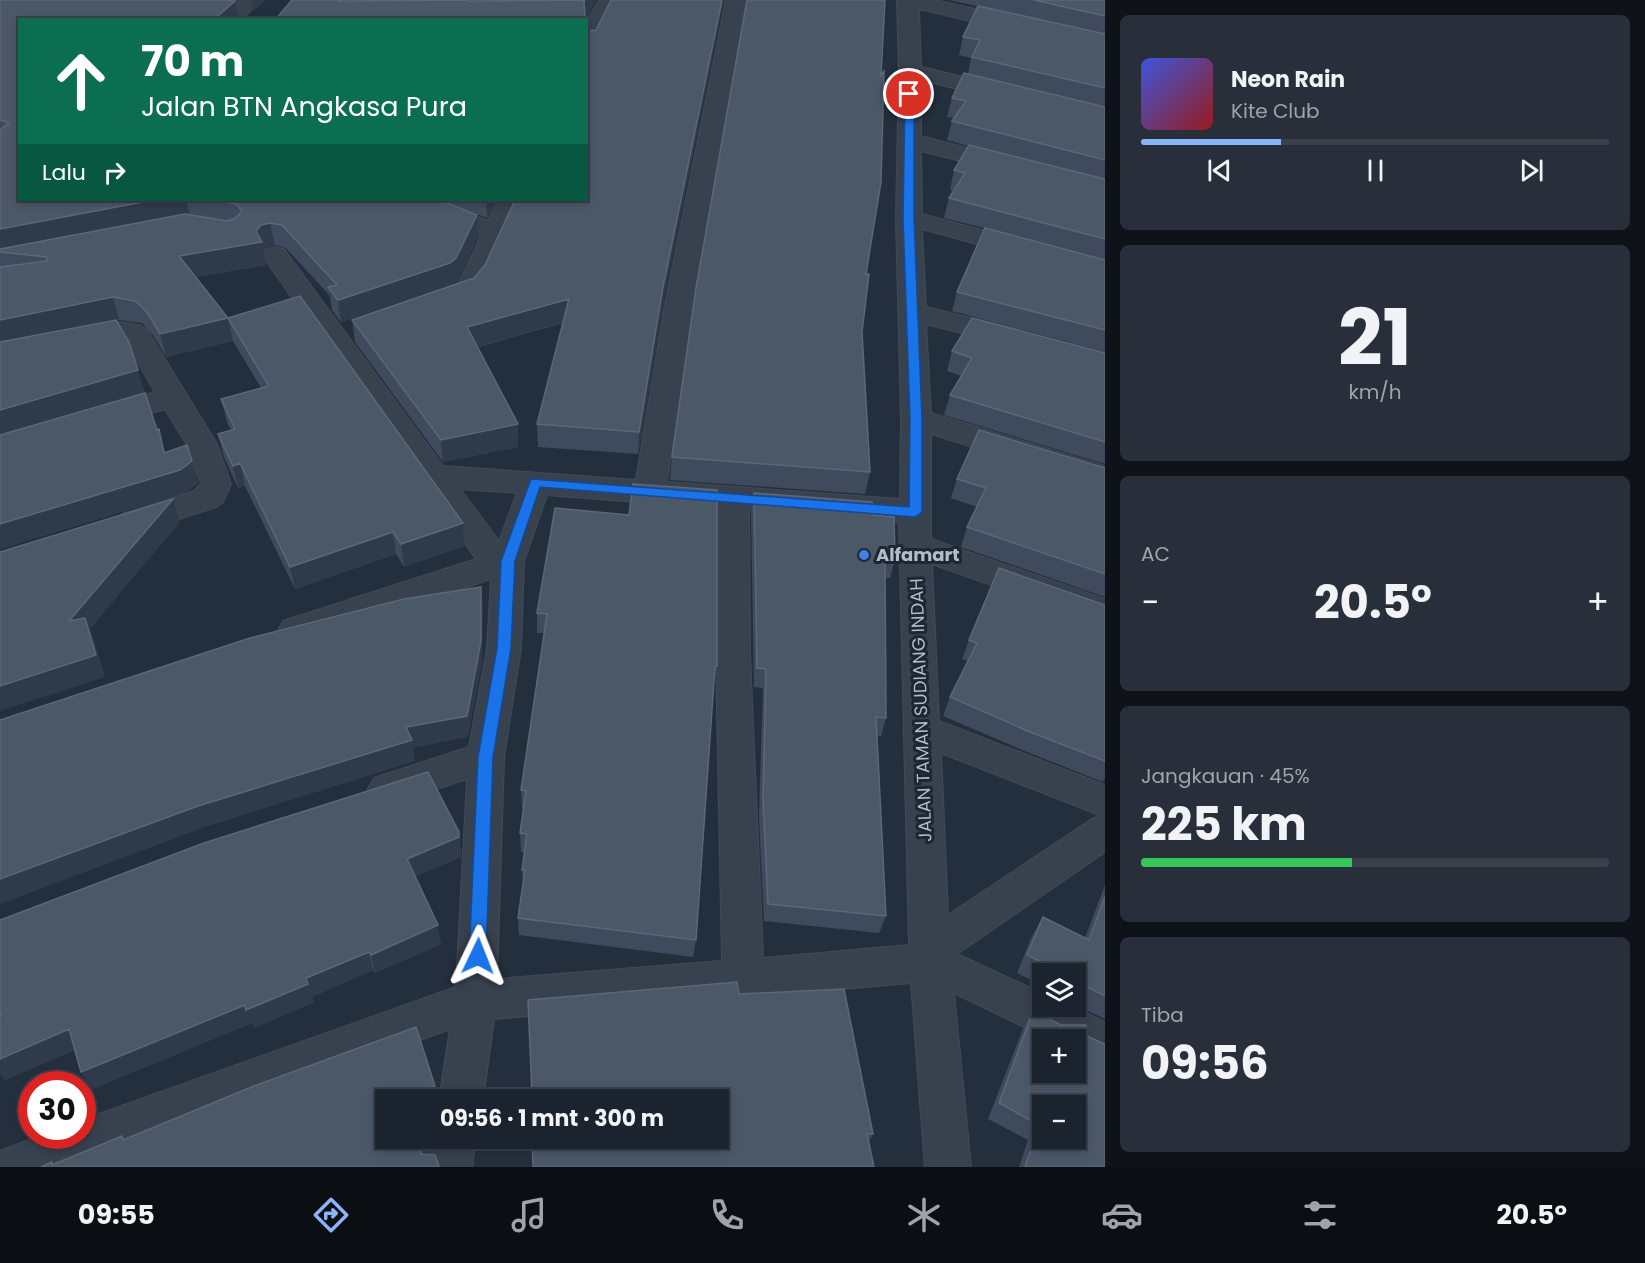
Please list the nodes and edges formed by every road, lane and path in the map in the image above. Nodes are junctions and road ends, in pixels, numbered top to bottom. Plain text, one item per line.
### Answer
1 (248, 0) edge
2 (609, 0) edge
3 (736, 0) edge
4 (907, 0) edge
5 (234, 18) edge
6 (588, 41) edge
7 (1105, 45) edge
8 (910, 71) junction
9 (1025, 99) edge
10 (908, 140) junction
11 (1035, 173) edge
12 (419, 201) edge
13 (511, 201) edge
14 (909, 218) junction
15 (495, 233) junction
16 (275, 255) dead end
17 (1105, 271) edge
18 (418, 308) edge
19 (913, 312) junction
20 (1030, 342) edge
21 (0, 355) edge
22 (172, 397) junction
23 (916, 419) junction
24 (81, 424) edge
25 (434, 476) junction
26 (1105, 477) edge
27 (536, 483) junction
28 (650, 492) junction
29 (734, 498) junction
30 (915, 512) junction
31 (110, 529) edge
32 (915, 546) junction
33 (502, 562) junction
34 (1105, 612) edge
35 (271, 638) edge
36 (922, 730) junction
37 (486, 757) junction
38 (351, 801) edge
39 (1105, 801) edge
40 (1105, 831) edge
41 (930, 956) junction
42 (742, 977) junction
43 (476, 1000) junction
44 (1105, 1043) edge
45 (463, 1089) edge
46 (452, 1149) edge
47 (15, 1167) edge
48 (448, 1167) edge
49 (948, 1167) edge

1 - 5 street
2 - 6 street
3 - 28 street
4 - 7 street
4 - 8 street, JALAN TAMAN SUDIANG INDAH
8 - 9 street
8 - 10 street, JALAN TAMAN SUDIANG INDAH
10 - 11 street
10 - 14 street, JALAN TAMAN SUDIANG INDAH
12 - 15 street
13 - 15 street
14 - 17 street
14 - 19 street, JALAN TAMAN SUDIANG INDAH
15 - 18 street
16 - 25 street
19 - 20 street
19 - 23 street, JALAN TAMAN SUDIANG INDAH
21 - 22 street
22 - 24 street
22 - 31 street
23 - 26 street
23 - 30 street, JALAN TAMAN SUDIANG INDAH
25 - 27 street
25 - 33 street
27 - 28 street
27 - 33 street
28 - 29 street
29 - 30 street
29 - 42 street
30 - 32 street, JALAN TAMAN SUDIANG INDAH
32 - 34 street
32 - 36 street, JALAN TAMAN SUDIANG INDAH
33 - 35 street
33 - 37 street
36 - 39 street
36 - 41 street, JALAN TAMAN SUDIANG INDAH
37 - 38 street
37 - 43 street
40 - 41 street
41 - 42 street
41 - 44 street
41 - 49 street, JALAN TAMAN SUDIANG INDAH
42 - 43 street
43 - 45 street
43 - 47 street
46 - 48 street

